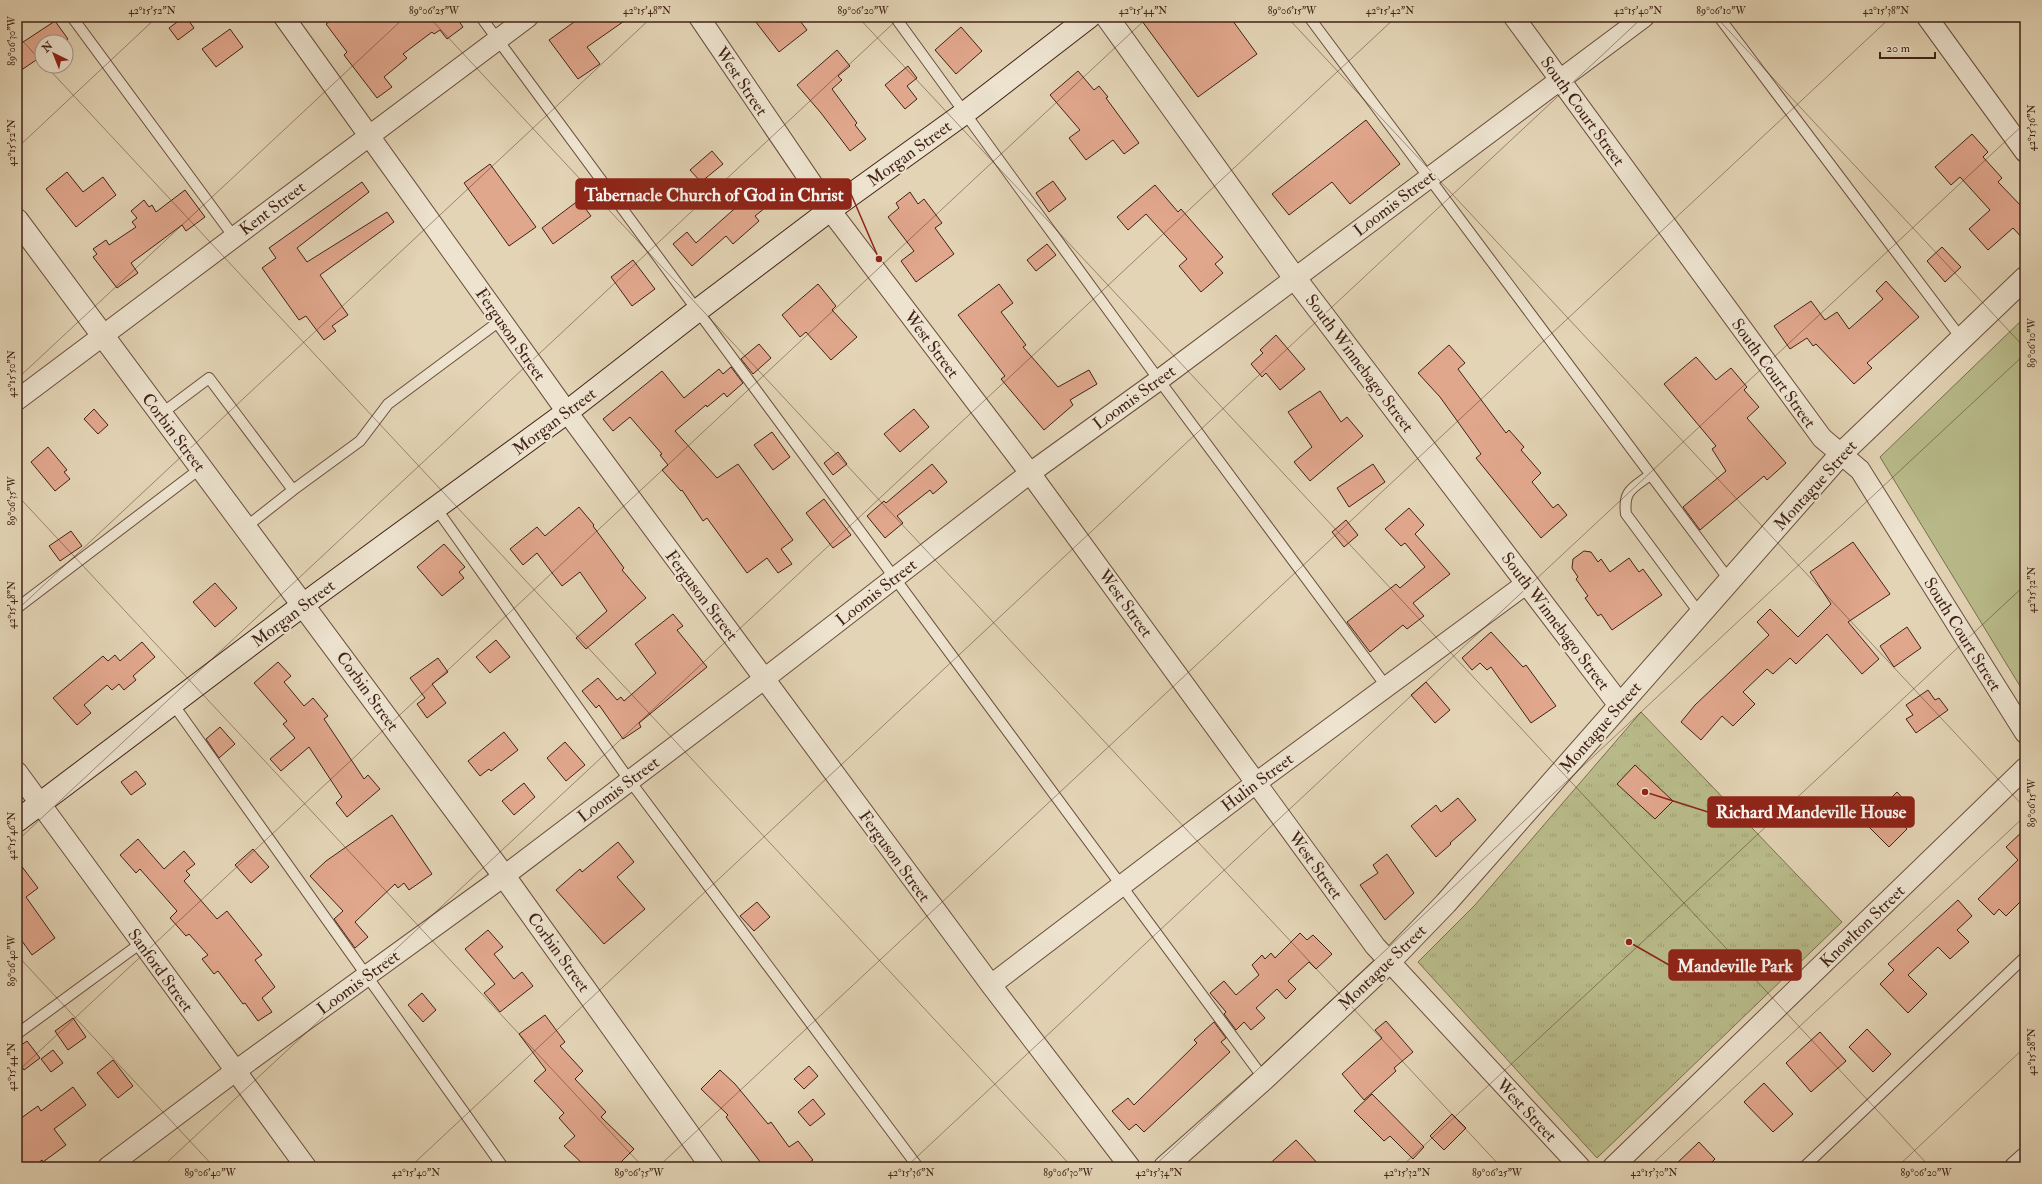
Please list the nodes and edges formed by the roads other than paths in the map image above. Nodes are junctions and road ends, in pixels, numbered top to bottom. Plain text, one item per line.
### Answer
1 (72, 17) edge
2 (284, 17) edge
3 (481, 17) edge
4 (528, 17) edge
5 (699, 17) edge
6 (895, 17) edge
7 (1089, 17) edge
8 (1107, 17) edge
9 (1309, 17) edge
10 (1514, 17) edge
11 (1644, 17) edge
12 (1719, 17) edge
13 (1927, 17) edge
14 (498, 40) junction
15 (1560, 79) junction
16 (966, 112) junction
17 (370, 135) junction
18 (2025, 152) edge
19 (1427, 178) junction
20 (830, 210) junction
21 (17, 220) edge
22 (234, 237) junction
23 (1294, 277) junction
24 (2025, 278) edge
25 (698, 310) junction
26 (501, 320) junction
27 (103, 337) junction
28 (1961, 338) junction
29 (1159, 380) junction
30 (17, 400) edge
31 (567, 412) junction
32 (161, 414) junction
33 (1841, 454) junction
34 (201, 468) junction
35 (1030, 473) junction
36 (1650, 475) junction
37 (293, 490) junction
38 (436, 508) junction
39 (246, 527) junction
40 (894, 578) junction
41 (1730, 581) junction
42 (1528, 583) junction
43 (304, 604) junction
44 (17, 608) edge
45 (1700, 614) junction
46 (764, 679) junction
47 (1386, 686) junction
48 (173, 704) junction
49 (1619, 704) junction
50 (2025, 733) edge
51 (2025, 768) edge
52 (17, 772) edge
53 (630, 780) junction
54 (1256, 783) junction
55 (40, 804) junction
56 (17, 821) edge
57 (504, 876) junction
58 (1120, 887) junction
59 (140, 943) junction
60 (2025, 957) edge
61 (1389, 962) junction
62 (366, 976) junction
63 (991, 985) junction
64 (17, 1034) edge
65 (234, 1072) junction
66 (1264, 1080) junction
67 (2025, 1158) edge
68 (1170, 1165) edge
69 (108, 1167) edge
70 (306, 1167) edge
71 (503, 1167) edge
72 (712, 1167) edge
73 (918, 1167) edge
74 (1130, 1167) edge
75 (1580, 1167) edge
76 (1613, 1167) edge
77 (1804, 1167) edge
78 (2015, 1167) edge

1 - 22 lane
2 - 17 street, Ferguson Street
3 - 14 lane
4 - 14 street, Kent Street
5 - 20 street, West Street
6 - 16 lane
7 - 16 street, Morgan Street
8 - 23 street, South Winnebago Street
9 - 19 lane
10 - 15 street, South Court Street
11 - 15 street, Loomis Street
12 - 28 lane
13 - 18 street
14 - 17 street, Kent Street
14 - 25 lane
15 - 19 street, Loomis Street
15 - 33 street, South Court Street
16 - 20 street, Morgan Street
16 - 29 lane
17 - 22 street, Kent Street
17 - 26 street, Ferguson Street
19 - 23 street, Loomis Street
19 - 36 lane
20 - 25 street, Morgan Street
20 - 35 street, West Street
21 - 27 street, Corbin Street
22 - 27 street, Kent Street
23 - 29 street, Loomis Street
23 - 42 street, South Winnebago Street
24 - 28 street, Montague Street
25 - 31 street, Morgan Street
25 - 40 lane
26 - 31 street, Ferguson Street
26 - 37 lane
27 - 30 street, Kent Street
27 - 32 street, Corbin Street
28 - 33 street, Montague Street
29 - 35 street, Loomis Street
29 - 47 lane
31 - 38 street, Morgan Street
31 - 46 street, Ferguson Street
32 - 34 street, Corbin Street
32 - 37 lane
33 - 41 street, Montague Street
33 - 50 street, South Court Street
34 - 39 street, Corbin Street
34 - 44 lane
35 - 40 street, Loomis Street
35 - 54 street, West Street
36 - 41 lane
36 - 45 lane
37 - 39 lane
38 - 43 street, Morgan Street
38 - 53 lane
39 - 43 street, Corbin Street
40 - 46 street, Loomis Street
40 - 58 lane
41 - 45 street, Montague Street
42 - 47 street, Hulin Street
42 - 49 street, South Winnebago Street
43 - 48 street, Morgan Street
43 - 57 street, Corbin Street
45 - 49 street, Montague Street
46 - 53 street, Loomis Street
46 - 63 street, Ferguson Street
47 - 54 street, Hulin Street
48 - 55 street, Morgan Street
48 - 62 lane
49 - 61 street, Montague Street
51 - 76 street, Knowlton Street
52 - 55 street, Sanford Street
53 - 57 street, Loomis Street
53 - 73 lane
54 - 58 street, Hulin Street
54 - 61 street, West Street
55 - 56 street, Morgan Street
55 - 59 street, Sanford Street
57 - 62 street, Loomis Street
57 - 72 street, Corbin Street
58 - 63 street, Hulin Street
58 - 66 lane
59 - 64 lane
59 - 65 street, Sanford Street
60 - 77 lane
61 - 66 street, Montague Street
61 - 75 street, West Street
62 - 65 street, Loomis Street
62 - 71 lane
63 - 74 street, Ferguson Street
65 - 69 street, Loomis Street
65 - 70 street, Sanford Street
66 - 68 street, Montague Street
67 - 78 street

